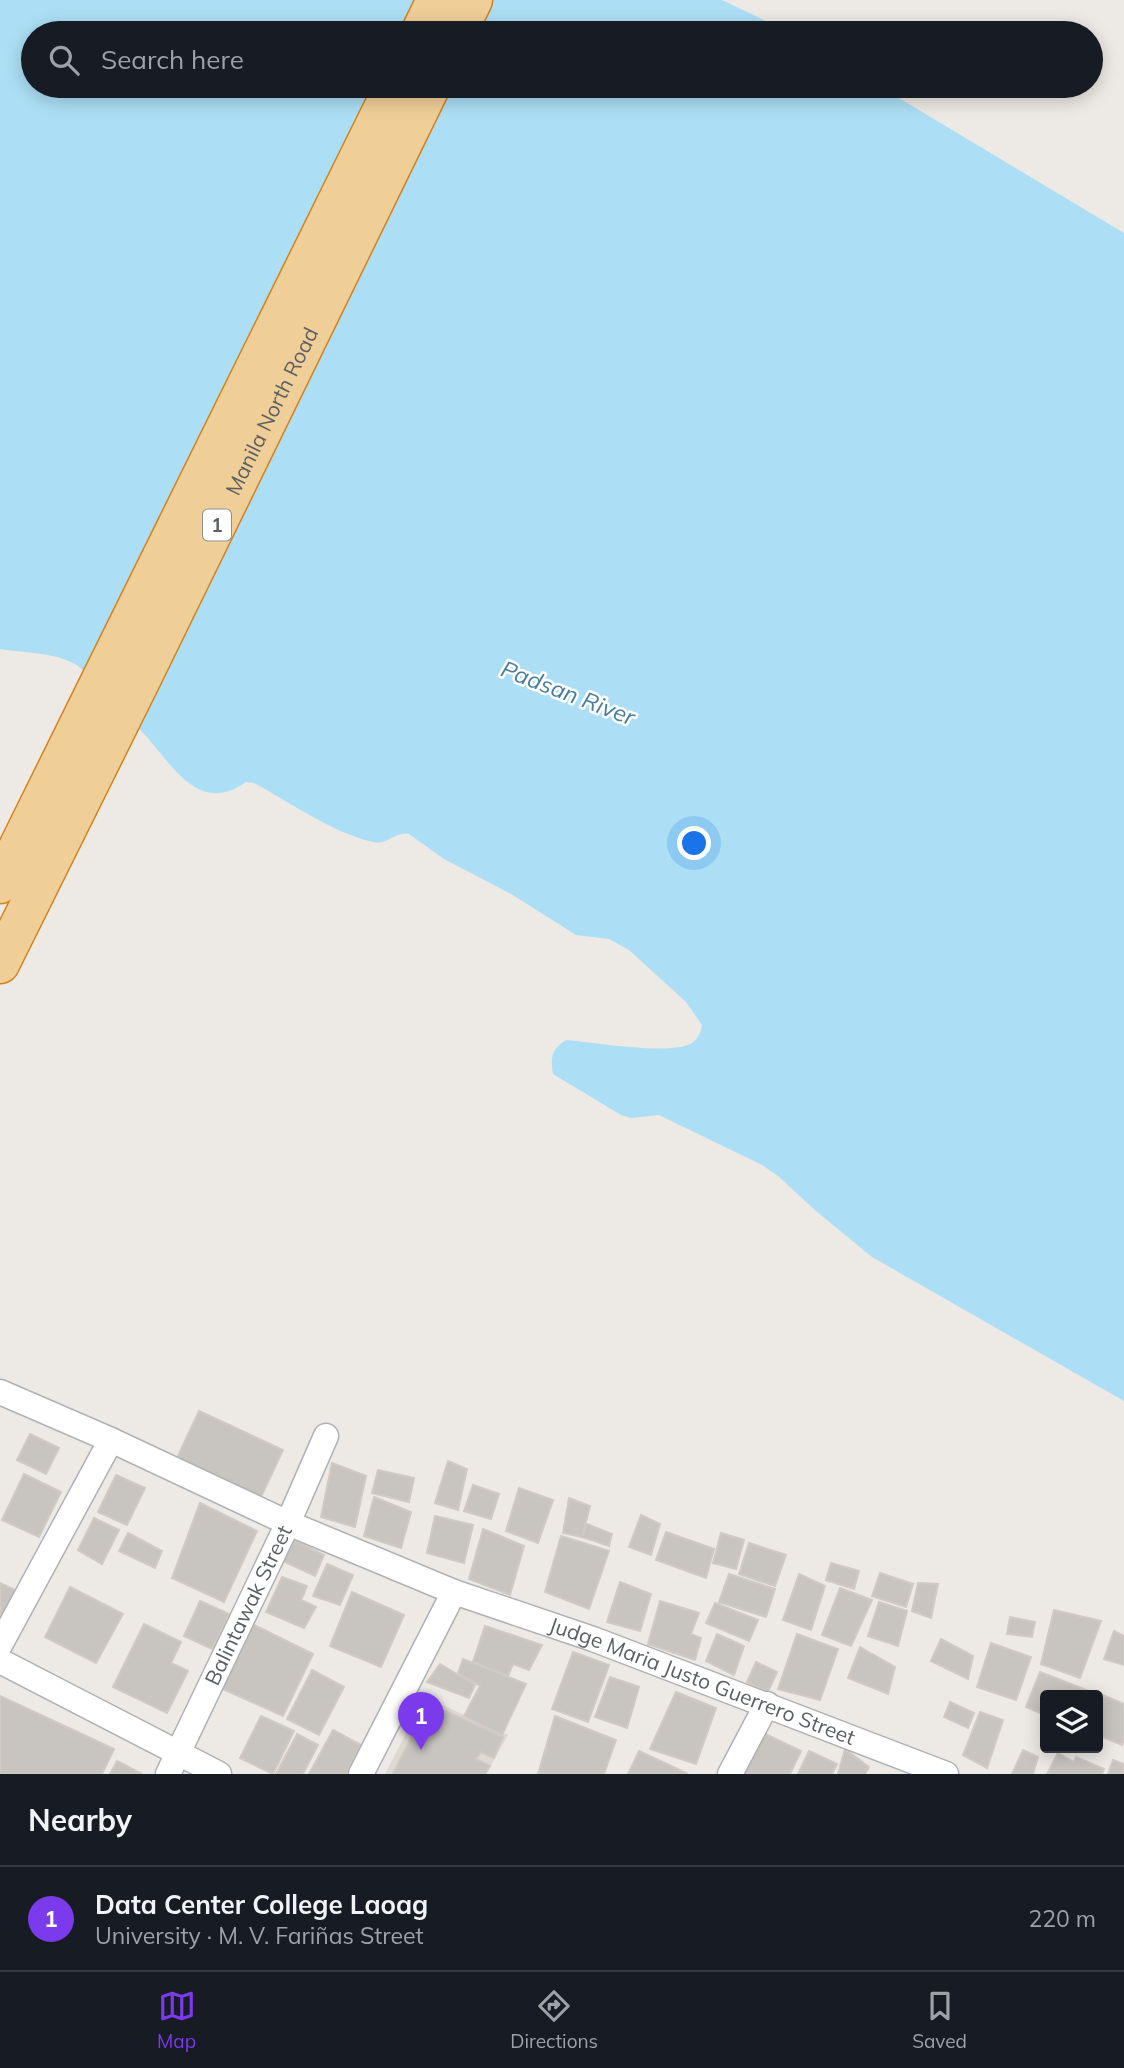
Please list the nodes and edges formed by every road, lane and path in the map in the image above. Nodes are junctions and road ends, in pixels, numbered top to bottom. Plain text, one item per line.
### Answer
1 (436, 0) edge
2 (473, 0) edge
3 (426, 21) edge
4 (463, 21) edge
5 (388, 98) edge
6 (425, 98) edge
7 (0, 884) edge
8 (0, 964) edge
9 (0, 1392) edge
10 (326, 1436) dead end
11 (111, 1440) junction
12 (288, 1523) junction
13 (454, 1592) junction
14 (0, 1645) edge
15 (0, 1661) edge
16 (767, 1704) junction
17 (174, 1764) edge
18 (219, 1774) edge
19 (361, 1774) edge
20 (730, 1774) edge
21 (946, 1774) edge

1 - 3 highway
2 - 4 highway
5 - 7 highway, Manila North Road / 1
6 - 8 highway, Manila North Road / 1
9 - 11 street, Judge Maria Justo Guerrero Street
10 - 12 street, Balintawak Street
11 - 12 street, Judge Maria Justo Guerrero Street
11 - 14 street
12 - 13 street, Judge Maria Justo Guerrero Street
12 - 17 street, Balintawak Street
13 - 16 street, Judge Maria Justo Guerrero Street
13 - 19 street
15 - 17 street
16 - 20 street
16 - 21 street, Judge Maria Justo Guerrero Street
17 - 18 street

